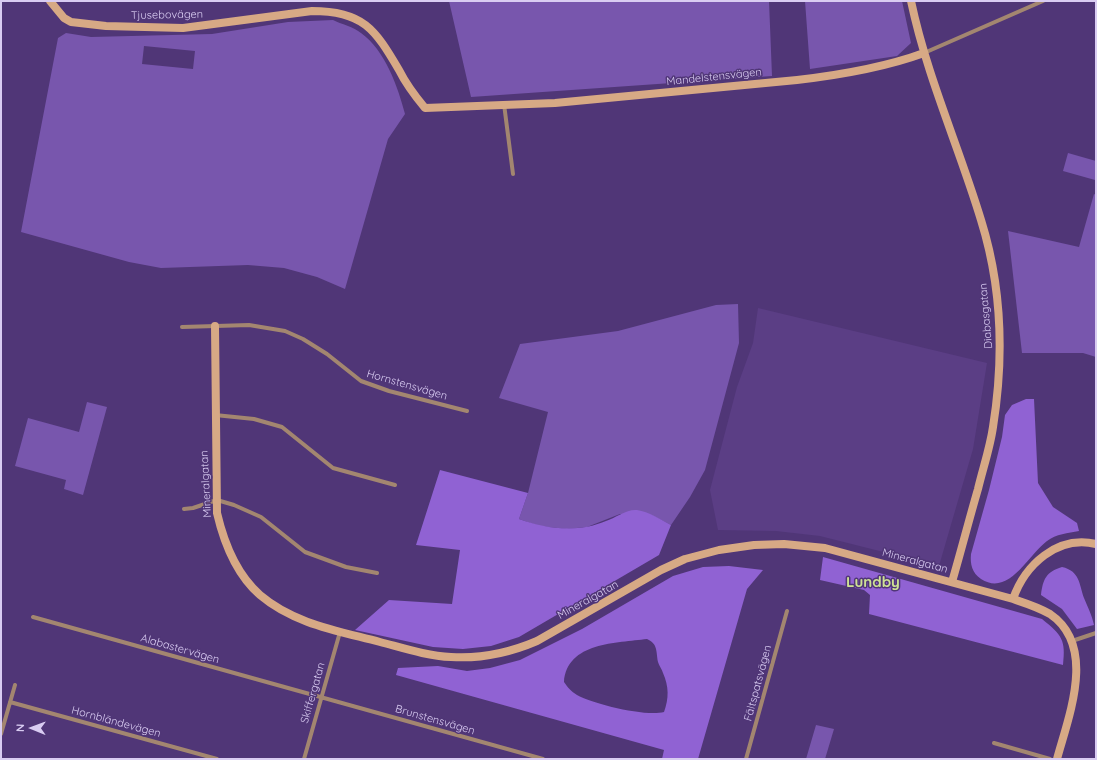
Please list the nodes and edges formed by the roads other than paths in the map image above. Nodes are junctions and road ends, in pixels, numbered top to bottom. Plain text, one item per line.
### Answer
1 (50, 1) edge
2 (911, 1) edge
3 (1043, 1) edge
4 (924, 53) junction
5 (405, 80) joint
6 (504, 104) junction
7 (513, 174) dead end
8 (215, 326) junction
9 (182, 327) dead end
10 (467, 411) dead end
11 (215, 415) junction
12 (395, 485) dead end
13 (217, 500) junction
14 (184, 508) dead end
15 (1096, 544) edge
16 (377, 573) dead end
17 (952, 582) junction
18 (1013, 599) junction
19 (787, 611) dead end
20 (33, 617) dead end
21 (340, 632) junction
22 (1096, 633) edge
23 (1072, 641) junction
24 (15, 685) dead end
25 (322, 697) junction
26 (10, 702) junction
27 (1, 734) edge
28 (994, 743) dead end
29 (217, 759) edge
30 (304, 759) edge
31 (543, 759) edge
32 (746, 759) edge
33 (1050, 759) edge
34 (1056, 759) edge

1 - 5 street, Tjusebovägen
2 - 4 street
3 - 4 street
4 - 6 street, Mandelstensvägen
4 - 17 street, Diabasgatan
5 - 6 street, Mandelstensvägen
6 - 7 street
8 - 9 street, Hornstensvägen
8 - 10 street, Hornstensvägen
8 - 11 street, Mineralgatan
11 - 12 street
11 - 13 street, Mineralgatan
13 - 14 street
13 - 16 street
13 - 21 street, Mineralgatan
15 - 18 street
17 - 18 street, Mineralgatan
17 - 21 street, Mineralgatan
18 - 23 street, Mineralgatan
19 - 32 street, Fältspatsvägen
20 - 25 street, Alabastervägen
21 - 25 street, Skiffergatan
22 - 23 street
23 - 34 street, Mineralgatan
24 - 26 street
25 - 30 street, Skiffergatan
25 - 31 street, Brunstensvägen
26 - 27 street
26 - 29 street, Hornbländevägen
28 - 33 street

